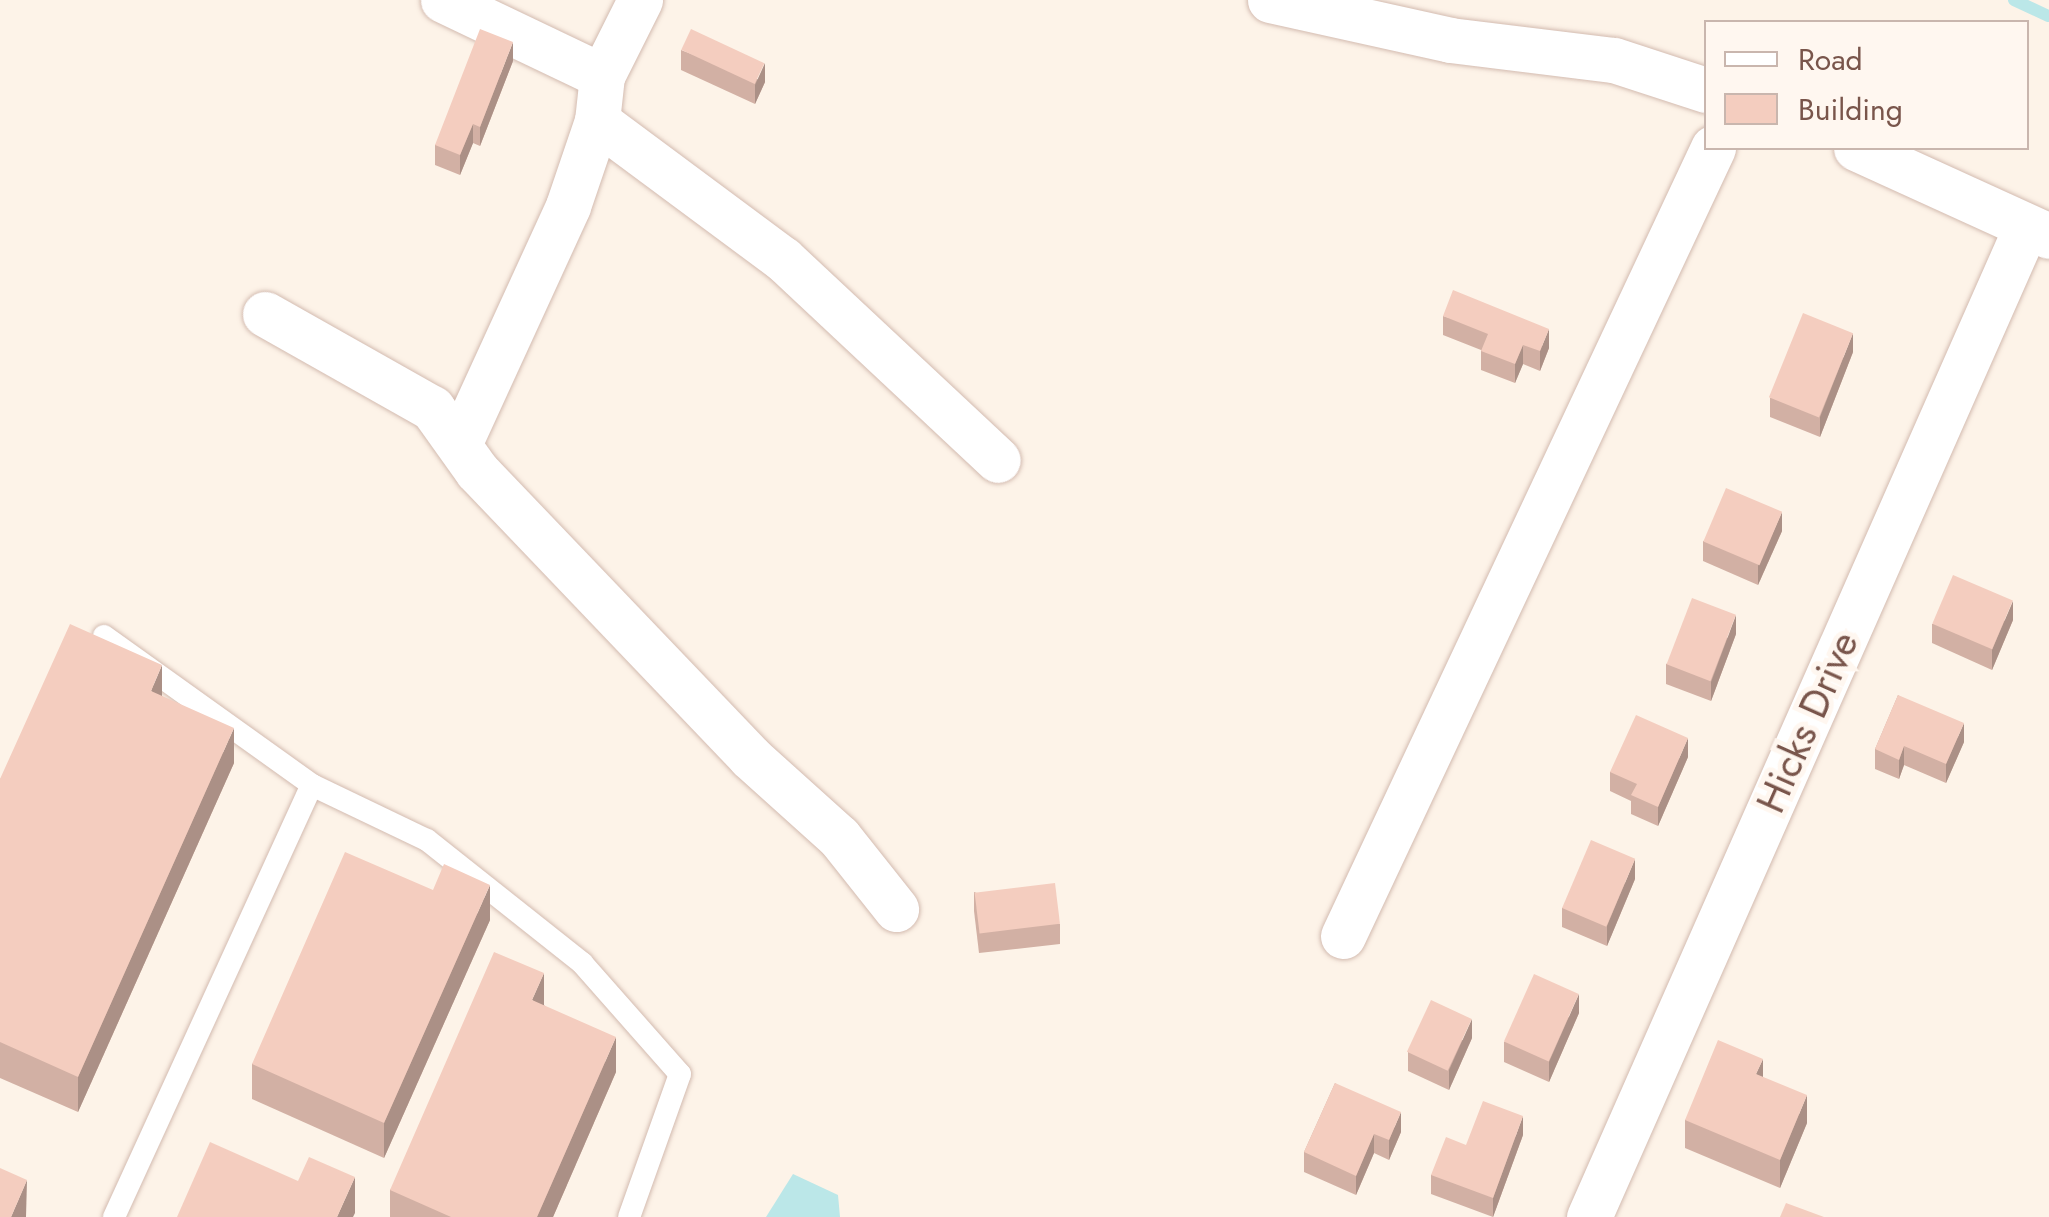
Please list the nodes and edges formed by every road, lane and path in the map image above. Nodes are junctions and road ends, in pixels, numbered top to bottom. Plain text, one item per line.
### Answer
1 (442, 0) edge
2 (640, 0) edge
3 (1270, 0) edge
4 (602, 76) junction
5 (1704, 89) edge
6 (597, 121) junction
7 (1712, 150) edge
8 (1860, 150) edge
9 (2038, 232) edge
10 (265, 314) dead end
11 (461, 440) junction
12 (998, 460) dead end
13 (104, 636) edge
14 (312, 785) junction
15 (896, 909) dead end
16 (1343, 936) dead end
17 (114, 1217) edge
18 (629, 1217) edge
19 (1589, 1217) edge

1 - 4 street
2 - 4 street
3 - 5 street
4 - 6 street
6 - 11 street
6 - 12 street
7 - 16 street
8 - 9 street
9 - 19 street, Hicks Drive
10 - 11 street
11 - 15 street
13 - 14 lane
14 - 17 lane
14 - 18 lane

